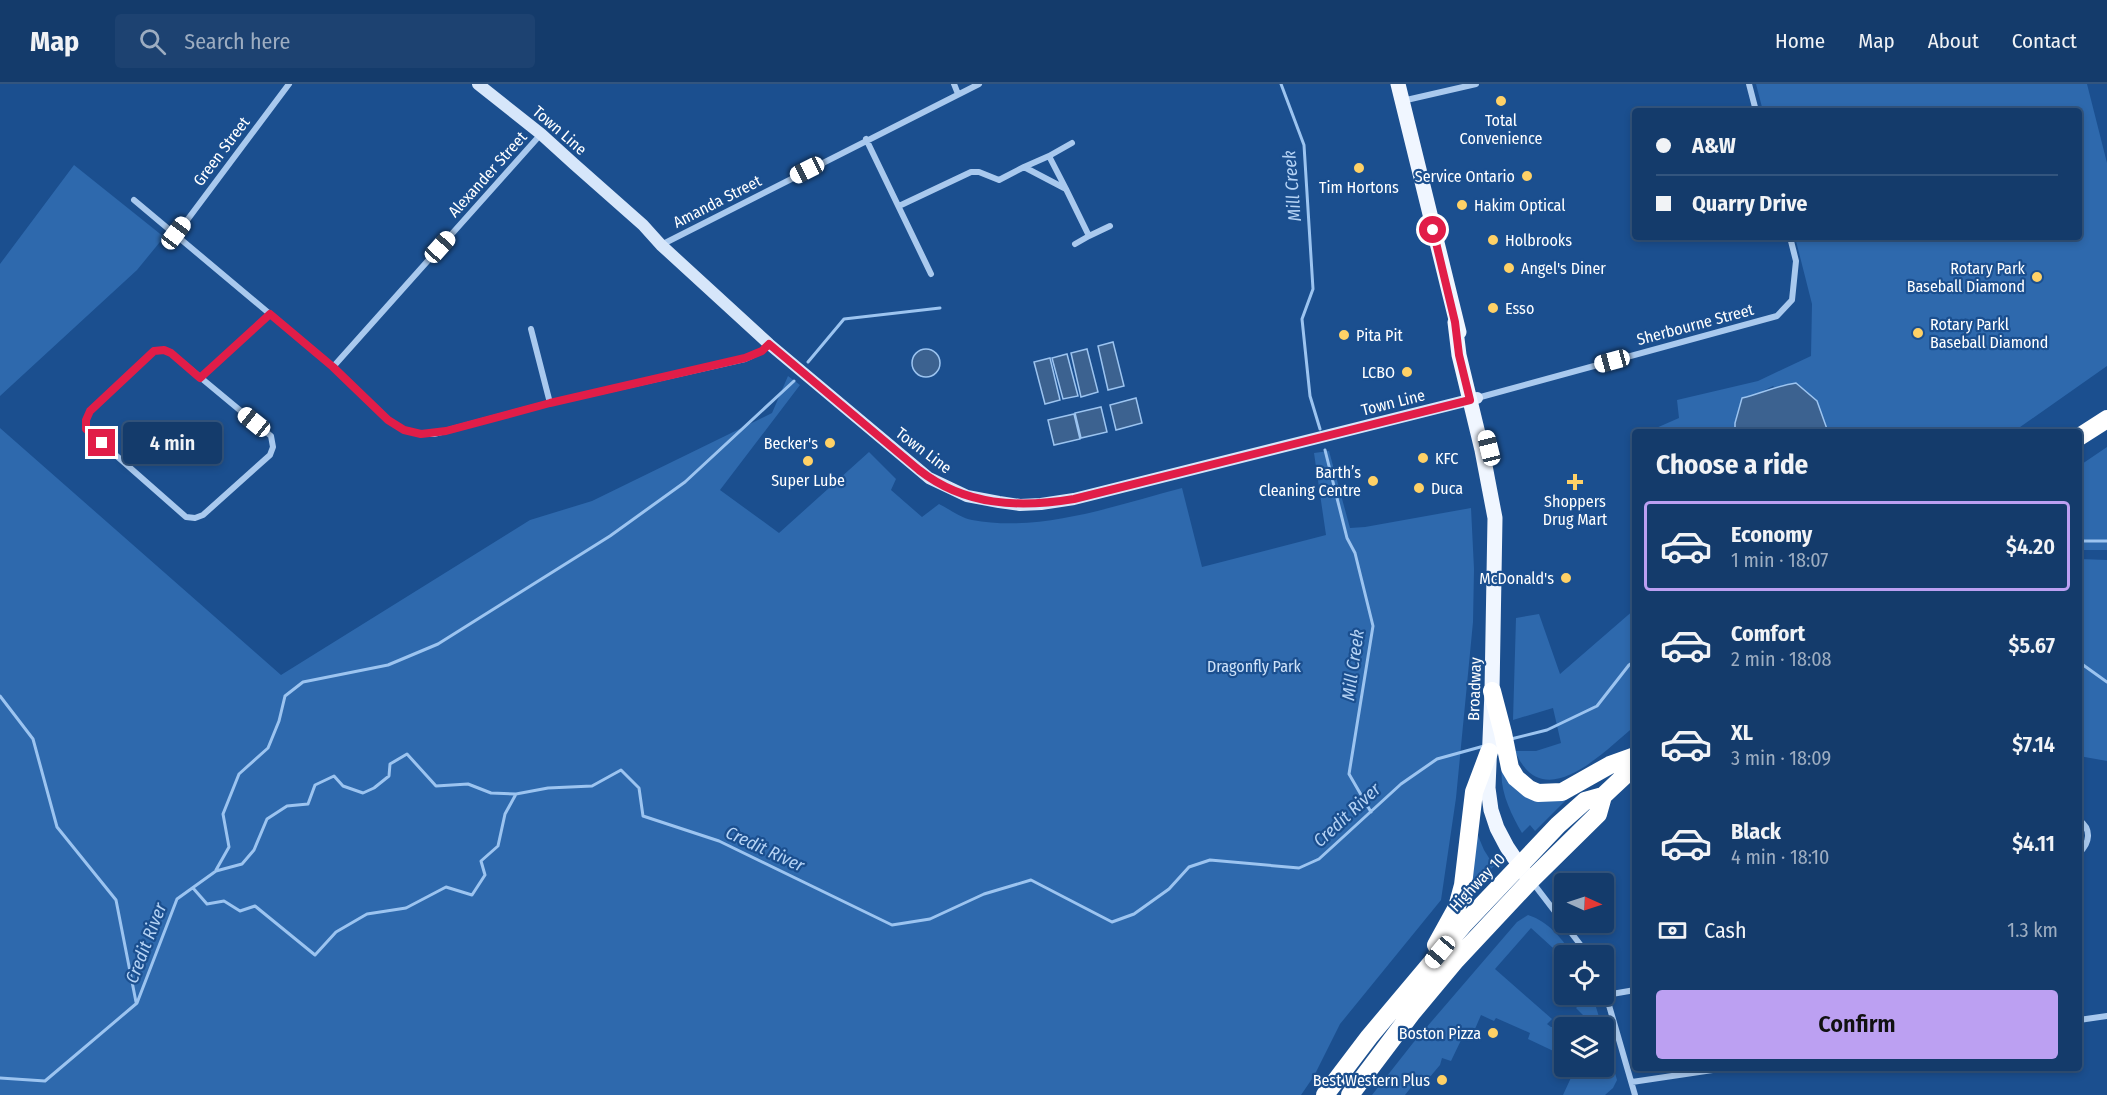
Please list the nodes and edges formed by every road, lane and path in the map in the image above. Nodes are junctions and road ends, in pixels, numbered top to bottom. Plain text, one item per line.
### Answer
1 (288, 84) edge
2 (478, 84) edge
3 (954, 84) edge
4 (979, 84) edge
5 (1398, 84) edge
6 (1476, 84) edge
7 (1749, 84) edge
8 (958, 94) junction
9 (1402, 101) junction
10 (1755, 108) edge
11 (541, 134) junction
12 (867, 140) junction
13 (1072, 143) dead end
14 (1049, 156) junction
15 (1024, 167) junction
16 (1066, 189) junction
17 (134, 200) dead end
18 (899, 206) junction
19 (1110, 226) dead end
20 (176, 235) junction
21 (1089, 236) junction
22 (1791, 240) edge
23 (1075, 244) dead end
24 (660, 245) junction
25 (931, 274) dead end
26 (270, 314) junction
27 (531, 328) dead end
28 (769, 344) junction
29 (333, 367) junction
30 (200, 378) junction
31 (1474, 399) junction
32 (550, 403) junction
33 (2107, 419) edge
34 (2082, 434) edge
35 (1492, 691) joint
36 (1497, 742) junction
37 (1632, 757) edge
38 (1632, 769) edge
39 (2082, 822) edge
40 (2082, 850) edge
41 (1525, 873) junction
42 (1581, 945) edge
43 (1417, 981) junction
44 (1632, 990) edge
45 (1614, 991) edge
46 (1609, 1005) edge
47 (2107, 1016) edge
48 (2082, 1020) edge
49 (1706, 1071) edge
50 (1632, 1082) junction
51 (1325, 1095) edge
52 (1350, 1095) edge
53 (1635, 1095) edge

1 - 20 street, Green Street
2 - 11 main road, Town Line
3 - 8 street
4 - 8 street, Amanda Street
5 - 9 main road, Broadway
6 - 9 street
7 - 10 street
8 - 12 street, Amanda Street
9 - 31 main road, Broadway
11 - 24 main road, Town Line
11 - 29 street, Alexander Street
12 - 18 street
12 - 24 street, Amanda Street
13 - 14 street
14 - 15 street
14 - 16 street
15 - 16 street
15 - 18 street
16 - 21 street
17 - 20 street
18 - 25 street
19 - 21 street
20 - 26 street
21 - 23 street
22 - 31 street, Sherbourne Street
24 - 28 main road, Town Line
26 - 29 street
26 - 30 street
27 - 32 street
28 - 31 main road, Town Line
28 - 32 street
29 - 32 street
30 - 30 street
31 - 35 main road, Broadway
33 - 34 highway
35 - 36 highway
36 - 37 highway
36 - 41 main road
36 - 43 highway
38 - 41 highway, Highway 10
39 - 40 street
41 - 42 street
41 - 43 highway, Highway 10
41 - 52 highway, Highway 10
43 - 51 highway, Highway 10
44 - 45 street
46 - 50 street
47 - 48 street
49 - 50 street
50 - 53 street

